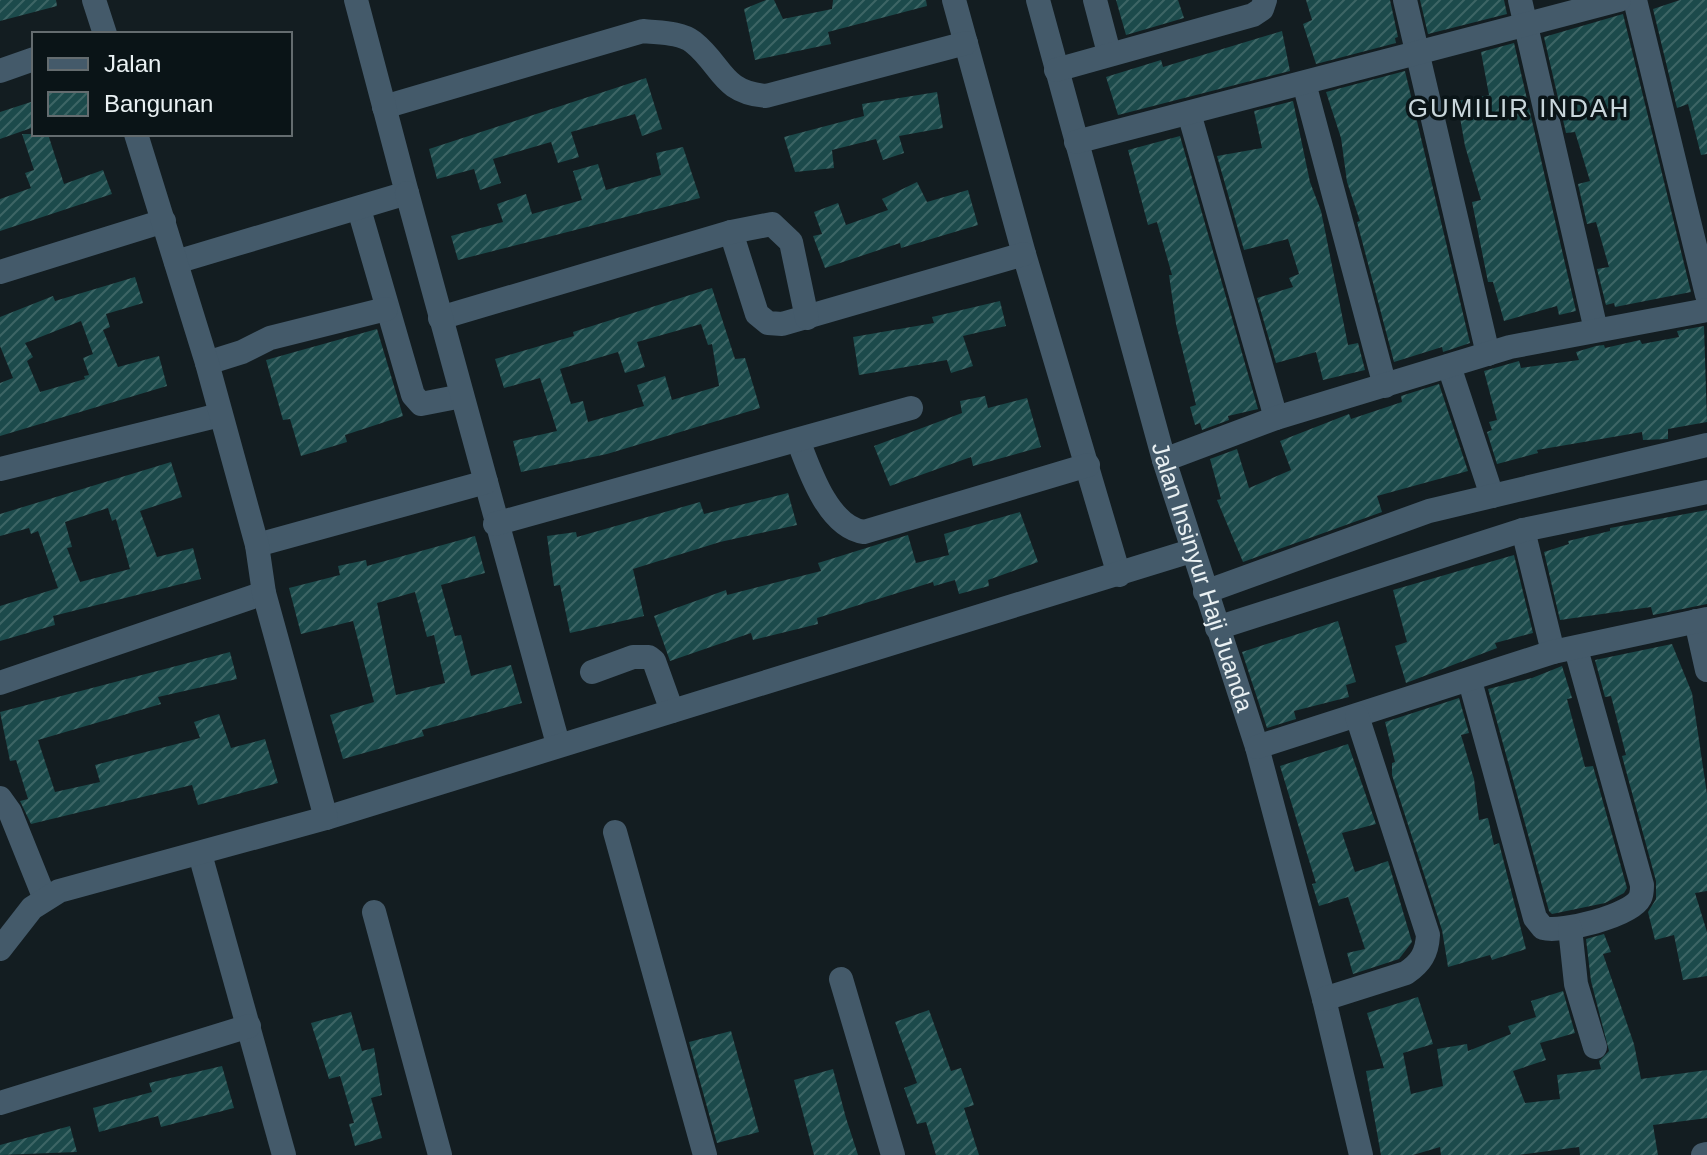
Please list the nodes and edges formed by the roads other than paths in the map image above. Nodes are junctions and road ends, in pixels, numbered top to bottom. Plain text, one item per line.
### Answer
1 (94, 0) edge
2 (356, 0) edge
3 (954, 0) edge
4 (1038, 0) edge
5 (1095, 0) edge
6 (1265, 0) edge
7 (1405, 0) edge
8 (1520, 0) edge
9 (1619, 0) edge
10 (1635, 0) edge
11 (1527, 24) junction
12 (103, 32) edge
13 (966, 43) junction
14 (1109, 53) junction
15 (1417, 53) junction
16 (32, 60) edge
17 (1056, 70) junction
18 (0, 71) edge
19 (1304, 83) junction
20 (384, 107) junction
21 (1189, 113) junction
22 (137, 136) edge
23 (1076, 142) junction
24 (407, 193) junction
25 (359, 209) junction
26 (164, 221) junction
27 (731, 232) junction
28 (1024, 254) junction
29 (176, 262) junction
30 (0, 272) edge
31 (1707, 295) edge
32 (386, 309) junction
33 (1707, 310) edge
34 (440, 318) junction
35 (807, 318) junction
36 (1596, 330) junction
37 (1488, 354) junction
38 (207, 363) junction
39 (1449, 366) junction
40 (1385, 386) junction
41 (462, 396) junction
42 (911, 408) dead end
43 (220, 415) junction
44 (1276, 418) junction
45 (798, 440) junction
46 (1707, 445) edge
47 (1164, 460) junction
48 (1088, 465) junction
49 (0, 469) edge
50 (486, 482) junction
51 (1707, 492) edge
52 (1492, 496) junction
53 (495, 524) junction
54 (1523, 530) junction
55 (257, 545) junction
56 (1191, 551) junction
57 (1119, 575) junction
58 (1205, 592) junction
59 (264, 593) junction
60 (1702, 620) edge
61 (1217, 628) junction
62 (1565, 650) junction
63 (1707, 670) edge
64 (592, 672) dead end
65 (1470, 681) junction
66 (0, 683) edge
67 (672, 711) junction
68 (1357, 716) junction
69 (558, 744) junction
70 (1257, 747) junction
71 (0, 798) edge
72 (326, 818) junction
73 (615, 832) dead end
74 (200, 854) junction
75 (45, 899) junction
76 (374, 912) dead end
77 (1570, 928) junction
78 (0, 949) edge
79 (841, 979) dead end
80 (1324, 999) junction
81 (249, 1026) junction
82 (1595, 1047) dead end
83 (0, 1103) edge
84 (284, 1155) edge
85 (440, 1155) edge
86 (705, 1155) edge
87 (893, 1155) edge
88 (1361, 1155) edge

1 - 12 street
2 - 20 street
3 - 13 street
4 - 17 street, Jalan Insinyur Haji Juanda
5 - 14 street
6 - 14 street
7 - 15 street
8 - 11 street
9 - 11 street
10 - 31 street
11 - 15 street
11 - 36 street
13 - 20 street
13 - 28 street
14 - 17 street
15 - 19 street
15 - 37 street
16 - 18 street
17 - 23 street, Jalan Insinyur Haji Juanda
19 - 21 street
19 - 40 street
20 - 24 street
21 - 23 street
21 - 44 street
22 - 26 street
23 - 47 street, Jalan Insinyur Haji Juanda
24 - 25 street
24 - 34 street
25 - 29 street
25 - 32 street
26 - 29 street
26 - 30 street
27 - 34 street
27 - 35 street
27 - 35 street
28 - 35 street
28 - 48 street
29 - 38 street
32 - 38 street
32 - 41 street
33 - 36 street
34 - 41 street
36 - 37 street
37 - 39 street
38 - 43 street
39 - 40 street
39 - 52 street
40 - 44 street
41 - 50 street
42 - 45 street
43 - 49 street
43 - 55 street
44 - 47 street
45 - 48 street
45 - 53 street
46 - 52 street
47 - 56 street, Jalan Insinyur Haji Juanda
48 - 57 street
50 - 53 street
50 - 55 street
51 - 54 street
52 - 58 street
53 - 69 street
54 - 61 street
54 - 62 street
55 - 59 street
56 - 57 street
56 - 58 street, Jalan Insinyur Haji Juanda
57 - 67 street
58 - 61 street, Jalan Insinyur Haji Juanda
59 - 66 street
59 - 72 street
60 - 62 street
60 - 63 street
61 - 70 street, Jalan Insinyur Haji Juanda
62 - 65 street
62 - 77 street
64 - 67 street
65 - 68 street
65 - 77 street
67 - 69 street
68 - 70 street
68 - 80 street
69 - 72 street
70 - 80 street, Jalan Insinyur Haji Juanda
71 - 75 street
72 - 74 street
73 - 86 street
74 - 75 street
74 - 81 street
75 - 78 street
76 - 85 street
77 - 82 street
79 - 87 street
80 - 88 street, Jalan Insinyur Haji Juanda
81 - 83 street
81 - 84 street

